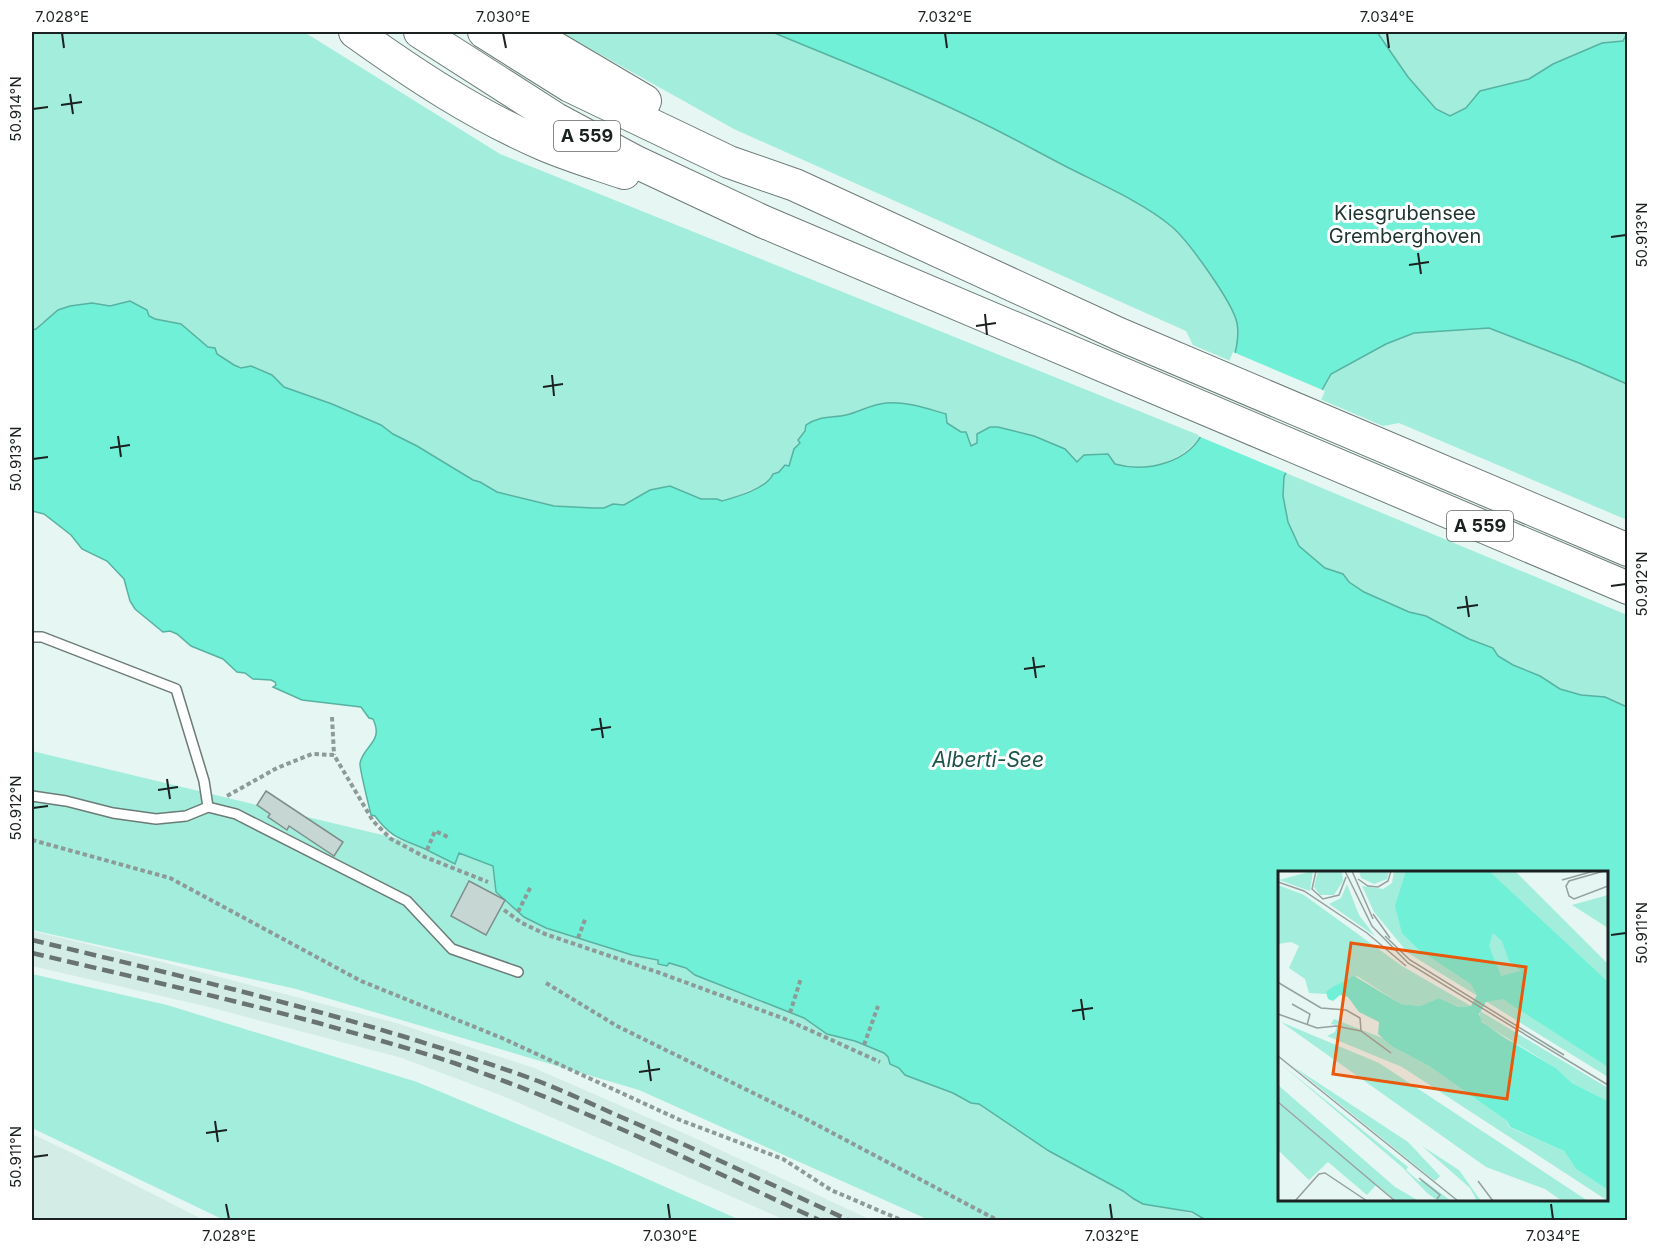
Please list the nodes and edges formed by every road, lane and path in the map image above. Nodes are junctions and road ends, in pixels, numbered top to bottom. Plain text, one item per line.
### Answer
1 (355, 32) edge
2 (420, 32) edge
3 (484, 32) edge
4 (528, 32) edge
5 (795, 185) junction
6 (764, 222) junction
7 (1628, 550) edge
8 (1628, 588) edge
9 (32, 637) edge
10 (332, 717) dead end
11 (334, 755) junction
12 (32, 796) edge
13 (208, 807) junction
14 (448, 837) dead end
15 (32, 840) edge
16 (427, 850) dead end
17 (488, 882) dead end
18 (531, 886) dead end
19 (504, 910) dead end
20 (518, 912) dead end
21 (586, 917) dead end
22 (578, 938) dead end
23 (518, 972) dead end
24 (801, 978) dead end
25 (546, 984) dead end
26 (878, 1006) dead end
27 (790, 1013) dead end
28 (864, 1045) dead end
29 (880, 1062) dead end
30 (901, 1221) edge
31 (997, 1221) edge

1 - 6 highway
2 - 6 highway, A 559
3 - 5 highway, A 559
4 - 5 highway
5 - 7 highway, A 559
6 - 8 highway, A 559
9 - 13 lane
10 - 11 path
11 - 13 path
11 - 17 path
12 - 13 lane
13 - 23 lane
14 - 16 path
15 - 30 path
18 - 20 path
19 - 29 path
21 - 22 path
24 - 27 path
25 - 31 path
26 - 28 path

